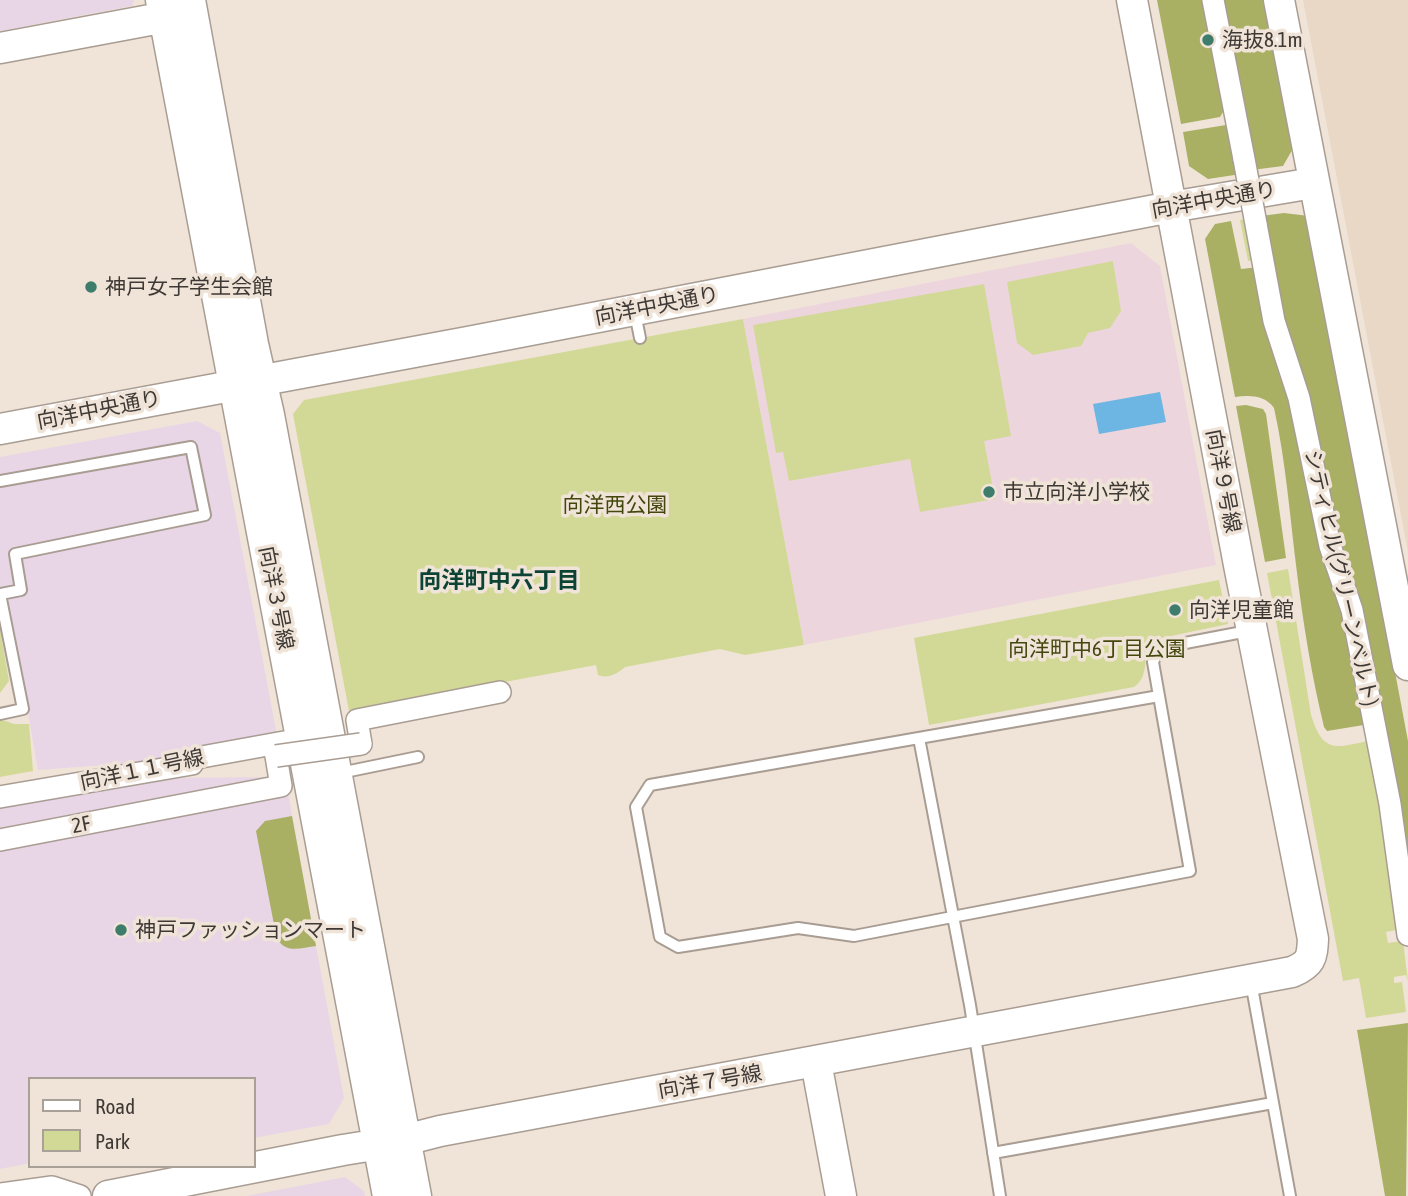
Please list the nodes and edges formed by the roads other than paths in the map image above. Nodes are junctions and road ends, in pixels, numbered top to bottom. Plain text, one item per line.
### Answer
1 (1132, 0) edge
2 (1213, 0) edge
3 (1279, 0) edge
4 (177, 8) edge
5 (0, 48) edge
6 (1313, 183) junction
7 (1171, 207) junction
8 (248, 382) junction
9 (0, 429) edge
10 (0, 481) edge
11 (1, 594) edge
12 (1251, 630) junction
13 (1408, 665) edge
14 (500, 692) dead end
15 (1159, 696) junction
16 (0, 713) edge
17 (919, 738) junction
18 (280, 749) junction
19 (418, 757) dead end
20 (337, 774) junction
21 (0, 797) edge
22 (0, 840) edge
23 (952, 916) junction
24 (1408, 935) edge
25 (1310, 961) joint
26 (1250, 979) junction
27 (975, 1031) junction
28 (816, 1062) junction
29 (1273, 1103) junction
30 (392, 1143) junction
31 (993, 1153) junction
32 (0, 1194) edge
33 (80, 1196) edge
34 (108, 1196) edge
35 (388, 1196) edge
36 (416, 1196) edge
37 (841, 1196) edge
38 (1000, 1196) edge
39 (1290, 1196) edge

1 - 7 street, 向洋９号線
2 - 24 street, シティヒル(グリーンベルト), bridge
3 - 6 street
4 - 5 street
4 - 8 street, 向洋３号線
6 - 7 street, 向洋中央通り
6 - 13 street
7 - 8 street, 向洋中央通り
7 - 12 street, 向洋９号線
8 - 9 street, 向洋中央通り
8 - 20 street, 向洋３号線
8 - 30 street, 向洋３号線
10 - 11 lane
11 - 16 lane
12 - 15 lane
12 - 25 street, 向洋９号線
14 - 18 street, 向洋１１号線, bridge
15 - 17 lane
15 - 23 lane
17 - 23 lane
17 - 23 lane
18 - 21 street, 向洋１１号線
18 - 22 street, 2F
19 - 20 lane
20 - 30 street, 向洋３号線
23 - 27 lane
25 - 26 street, 向洋７号線
26 - 27 street, 向洋７号線
26 - 29 lane
27 - 28 street, 向洋７号線
27 - 31 lane
28 - 30 street, 向洋７号線
28 - 37 street
29 - 31 lane
29 - 39 lane
30 - 34 street, 向洋７号線
30 - 35 street, 向洋３号線
30 - 36 street, 向洋３号線
31 - 38 lane
32 - 33 street

